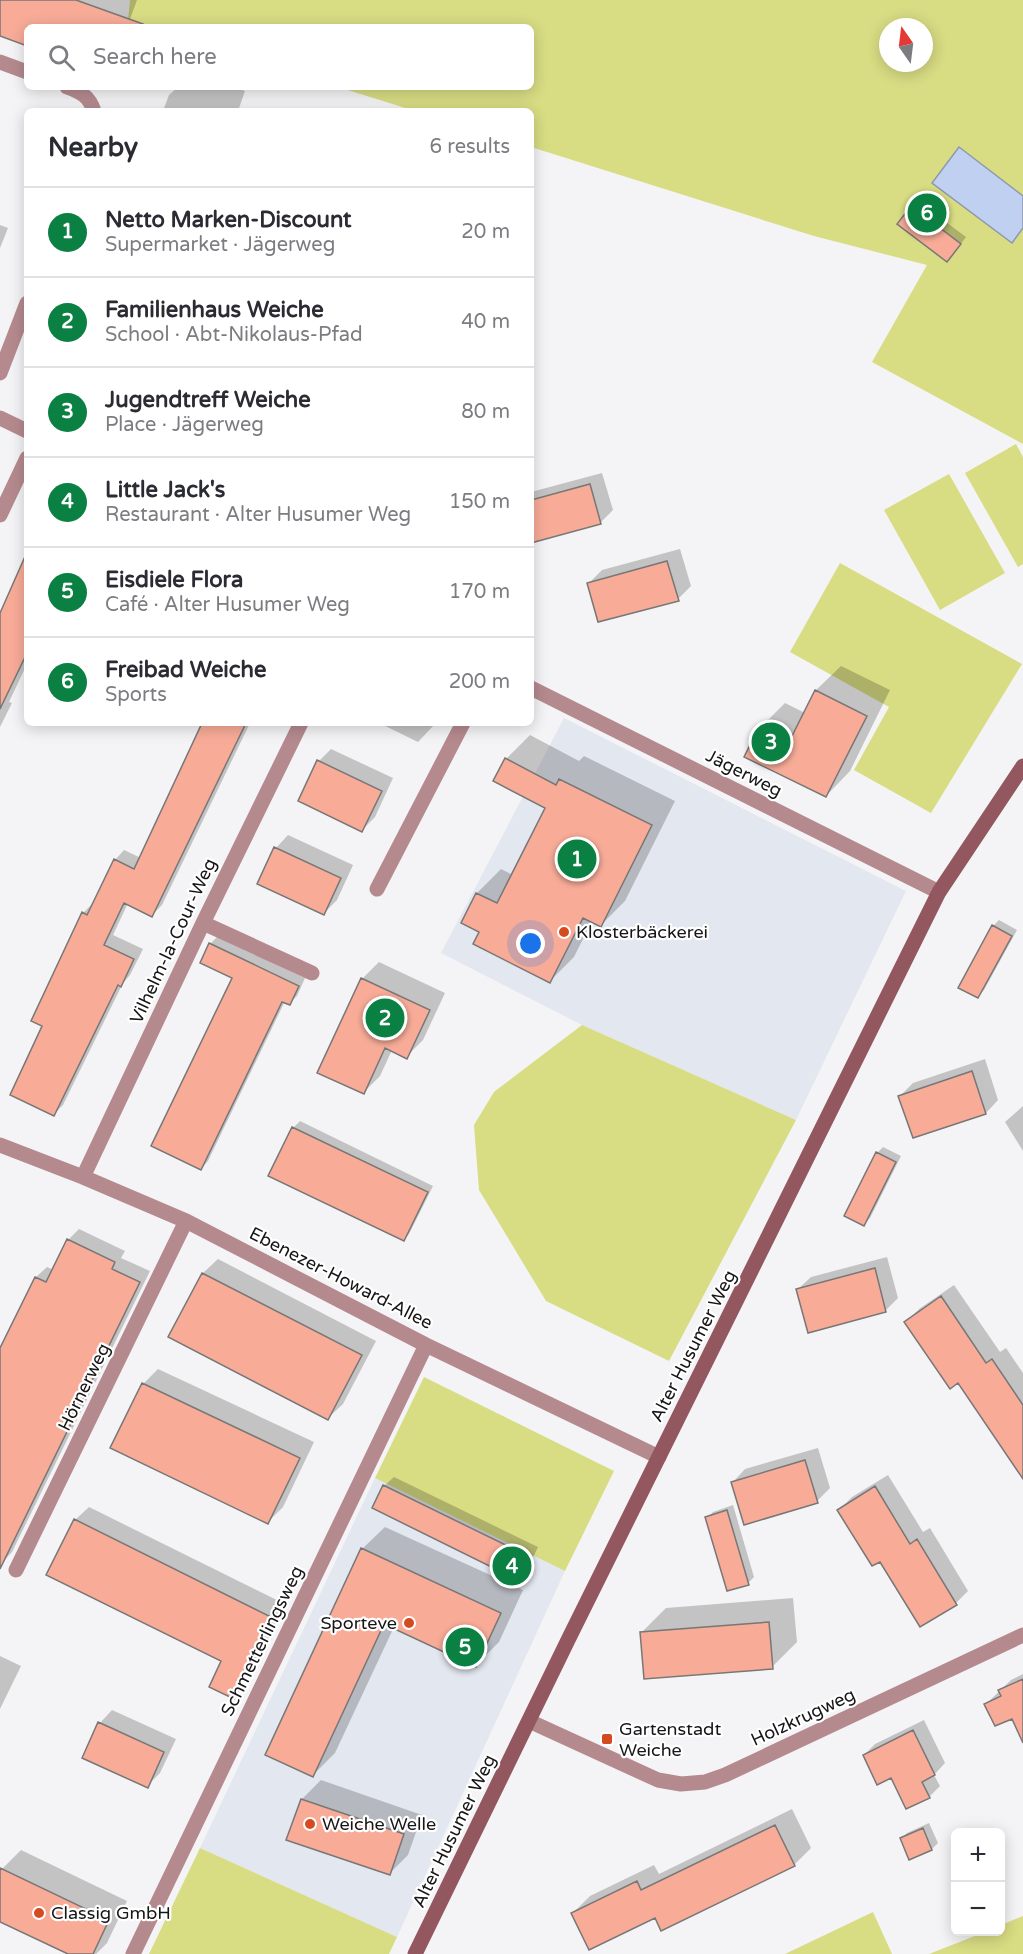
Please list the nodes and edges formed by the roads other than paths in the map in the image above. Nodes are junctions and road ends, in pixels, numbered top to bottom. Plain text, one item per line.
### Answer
1 (0, 62) edge
2 (24, 71) edge
3 (74, 90) edge
4 (93, 108) edge
5 (24, 311) edge
6 (0, 373) edge
7 (0, 418) edge
8 (24, 430) edge
9 (24, 464) edge
10 (0, 515) edge
11 (534, 690) edge
12 (300, 726) edge
13 (461, 726) edge
14 (1023, 766) edge
15 (377, 889) dead end
16 (939, 892) junction
17 (203, 923) junction
18 (312, 973) dead end
19 (0, 1145) edge
20 (83, 1177) junction
21 (186, 1221) junction
22 (426, 1345) junction
23 (659, 1457) junction
24 (16, 1570) dead end
25 (1023, 1635) edge
26 (530, 1721) junction
27 (133, 1954) edge
28 (415, 1954) edge

1 - 2 street
3 - 4 street
5 - 6 street
7 - 8 street
9 - 10 street
11 - 16 street, Jägerweg
12 - 17 street, Vilhelm-la-Cour-Weg
13 - 15 street
14 - 16 street, Alter Husumer Weg
16 - 23 street, Alter Husumer Weg
17 - 18 street
17 - 20 street, Vilhelm-la-Cour-Weg
19 - 20 street, Ebenezer-Howard-Allee
20 - 21 street, Ebenezer-Howard-Allee
21 - 22 street, Ebenezer-Howard-Allee
21 - 24 street, Hörnerweg
22 - 23 street, Ebenezer-Howard-Allee
22 - 27 street, Schmetterlingsweg
23 - 26 street, Alter Husumer Weg
25 - 26 street, Holzkrugweg
26 - 28 street, Alter Husumer Weg

